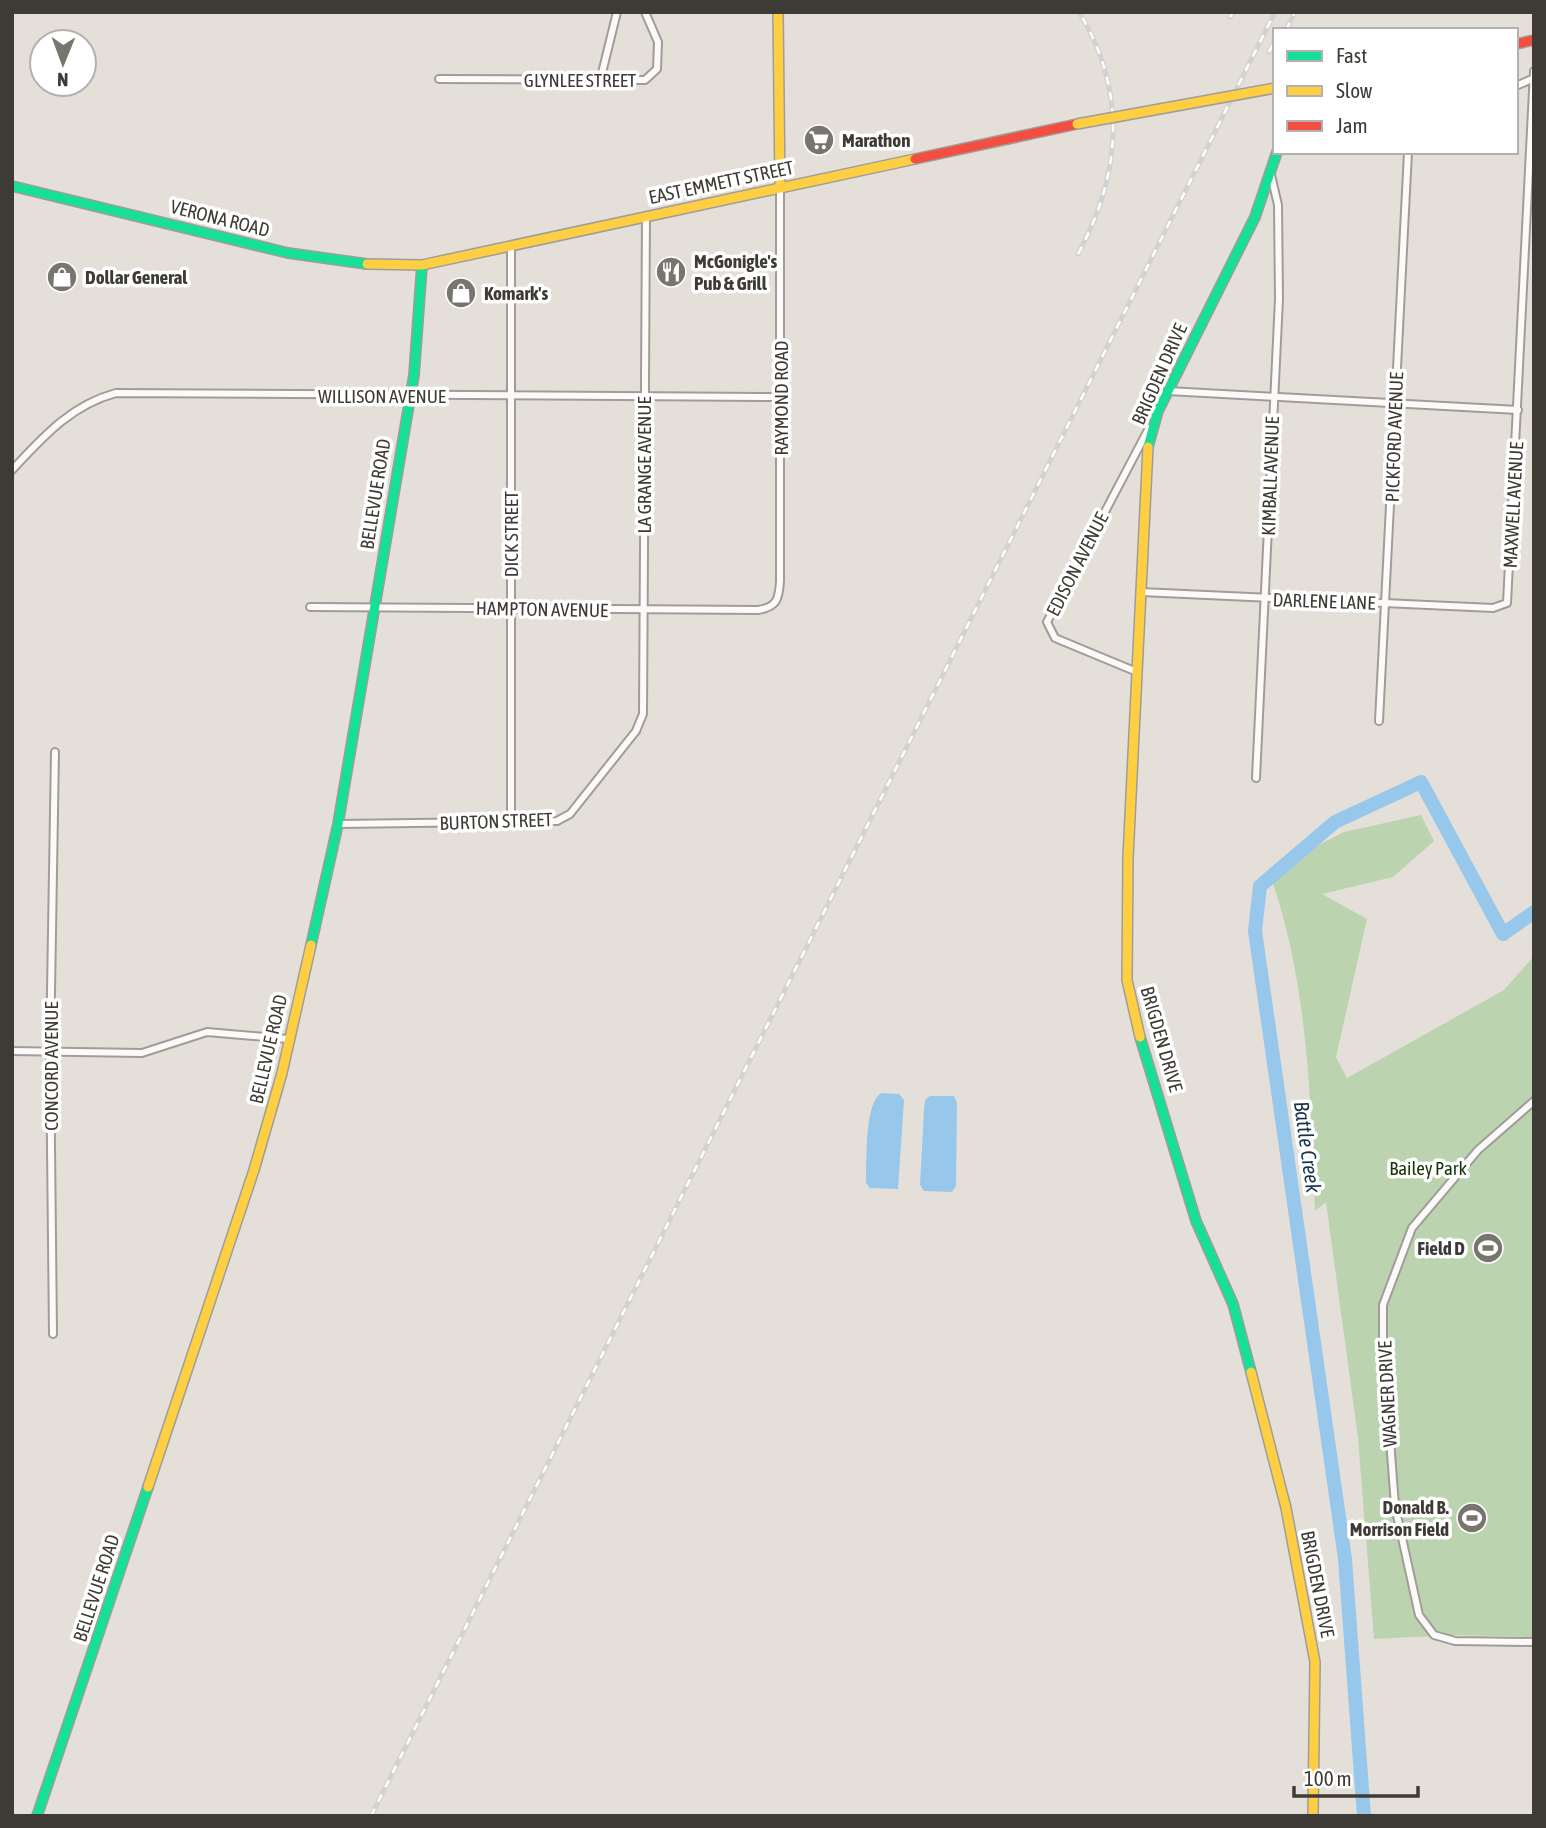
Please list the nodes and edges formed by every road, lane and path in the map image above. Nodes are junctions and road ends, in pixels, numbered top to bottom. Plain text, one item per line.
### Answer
1 (617, 12) edge
2 (645, 12) edge
3 (778, 12) edge
4 (1534, 71) edge
5 (439, 79) dead end
6 (1532, 79) edge
7 (600, 81) junction
8 (1273, 88) edge
9 (1276, 154) edge
10 (1408, 154) edge
11 (1271, 175) junction
12 (12, 186) edge
13 (780, 187) junction
14 (646, 216) junction
15 (511, 247) junction
16 (422, 265) junction
17 (1168, 391) junction
18 (409, 396) junction
19 (511, 396) junction
20 (780, 397) junction
21 (645, 398) junction
22 (1273, 398) junction
23 (1397, 402) junction
24 (1518, 410) junction
25 (1158, 411) junction
26 (12, 470) edge
27 (1141, 592) junction
28 (1265, 599) junction
29 (1507, 603) joint
30 (1387, 604) junction
31 (773, 606) joint
32 (310, 607) dead end
33 (375, 607) junction
34 (510, 609) junction
35 (643, 610) junction
36 (1138, 672) junction
37 (642, 714) joint
38 (1379, 721) dead end
39 (55, 752) dead end
40 (1256, 778) dead end
41 (511, 822) junction
42 (338, 824) junction
43 (288, 1039) junction
44 (12, 1051) edge
45 (50, 1051) junction
46 (1534, 1101) edge
47 (52, 1334) dead end
48 (1534, 1642) edge
49 (37, 1816) edge
50 (1313, 1816) edge

1 - 7 street
2 - 7 street, GLYNLEE STREET
3 - 13 street
4 - 6 street, MAXWELL AVENUE
5 - 7 street, GLYNLEE STREET
6 - 24 street, MAXWELL AVENUE
8 - 13 street, EAST EMMETT STREET, bridge
9 - 11 street, BRIGDEN DRIVE
10 - 23 street, PICKFORD AVENUE
11 - 17 street, BRIGDEN DRIVE
11 - 22 street, KIMBALL AVENUE
12 - 16 street, VERONA ROAD
13 - 14 street, EAST EMMETT STREET
13 - 20 street, RAYMOND ROAD
14 - 15 street, EAST EMMETT STREET
14 - 21 street, LA GRANGE AVENUE
15 - 16 street, EAST EMMETT STREET
15 - 19 street, DICK STREET
16 - 18 street, BELLEVUE ROAD
17 - 22 street
17 - 25 street, BRIGDEN DRIVE
18 - 19 street, WILLISON AVENUE
18 - 26 street, WILLISON AVENUE
18 - 33 street, BELLEVUE ROAD
19 - 21 street, WILLISON AVENUE
19 - 34 street, DICK STREET
20 - 21 street, WILLISON AVENUE
20 - 31 street, RAYMOND ROAD
21 - 35 street, LA GRANGE AVENUE
22 - 23 street
22 - 28 street, KIMBALL AVENUE
23 - 24 street
23 - 30 street, PICKFORD AVENUE
24 - 29 street, MAXWELL AVENUE
25 - 27 street, BRIGDEN DRIVE
25 - 36 street, EDISON AVENUE
27 - 28 street, DARLENE LANE
27 - 36 street, BRIGDEN DRIVE
28 - 30 street, DARLENE LANE
28 - 40 street, KIMBALL AVENUE
29 - 30 street, DARLENE LANE
30 - 38 street, PICKFORD AVENUE
31 - 35 street, HAMPTON AVENUE
32 - 33 street, HAMPTON AVENUE
33 - 34 street, HAMPTON AVENUE
33 - 42 street, BELLEVUE ROAD
34 - 35 street, HAMPTON AVENUE
34 - 41 street, DICK STREET
35 - 37 street, LA GRANGE AVENUE
36 - 50 street, BRIGDEN DRIVE
37 - 41 street, BURTON STREET
39 - 45 street, CONCORD AVENUE
41 - 42 street, BURTON STREET
42 - 43 street, BELLEVUE ROAD
43 - 45 street
43 - 49 street, BELLEVUE ROAD
44 - 45 street
45 - 47 street, CONCORD AVENUE
46 - 48 street, WAGNER DRIVE

